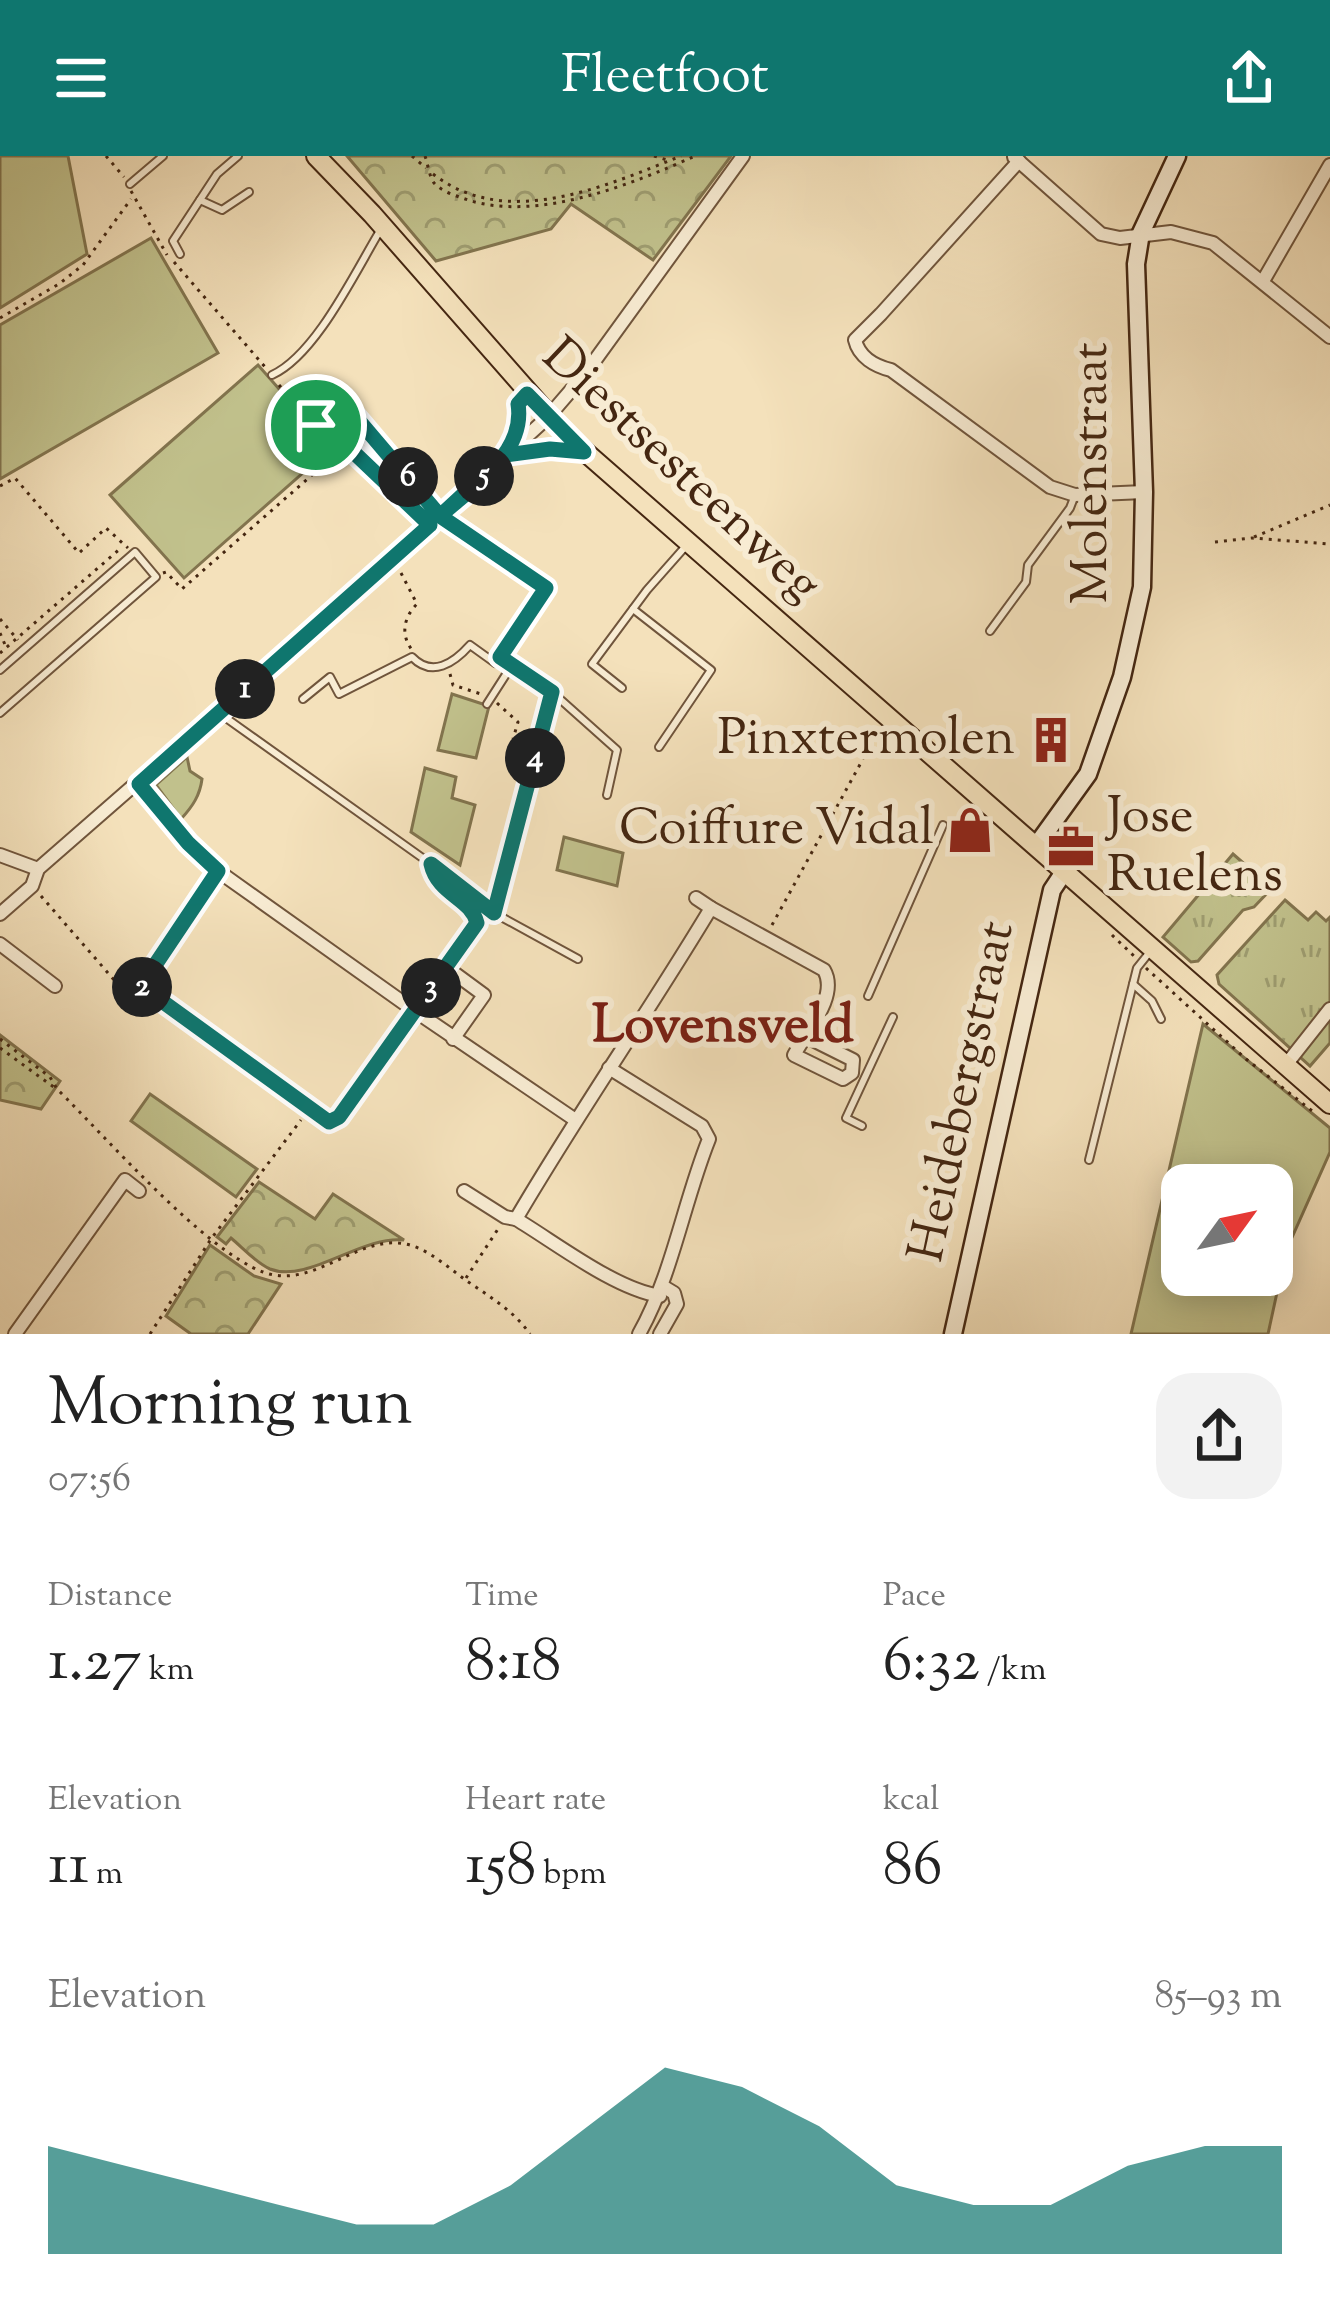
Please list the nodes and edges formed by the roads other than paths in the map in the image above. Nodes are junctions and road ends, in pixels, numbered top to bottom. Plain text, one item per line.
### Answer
1 (163, 156) edge
2 (238, 156) edge
3 (316, 156) edge
4 (330, 156) edge
5 (743, 156) edge
6 (1177, 156) edge
7 (1016, 159) edge
8 (1329, 168) edge
9 (130, 184) road end
10 (249, 192) dead end
11 (200, 200) junction
12 (377, 220) junction
13 (1141, 233) junction
14 (180, 254) dead end
15 (1264, 281) junction
16 (1330, 337) edge
17 (272, 376) road end
18 (344, 403) road end
19 (548, 417) junction
20 (1144, 492) junction
21 (1075, 495) junction
22 (435, 521) junction
23 (687, 544) junction
24 (633, 609) junction
25 (990, 632) dead end
26 (500, 657) junction
27 (512, 665) junction
28 (0, 670) edge
29 (622, 688) dead end
30 (552, 692) junction
31 (303, 698) dead end
32 (487, 704) dead end
33 (0, 713) edge
34 (219, 713) junction
35 (659, 747) dead end
36 (139, 784) junction
37 (607, 795) dead end
38 (943, 825) dead end
39 (1036, 846) junction
40 (0, 855) edge
41 (38, 868) junction
42 (218, 871) junction
43 (1064, 872) junction
44 (696, 898) dead end
45 (711, 908) junction
46 (494, 913) junction
47 (0, 914) edge
48 (477, 923) road end
49 (0, 944) edge
50 (1146, 956) junction
51 (578, 959) dead end
52 (446, 967) junction
53 (1132, 984) junction
54 (55, 986) dead end
55 (868, 996) dead end
56 (1330, 1010) edge
57 (415, 1011) junction
58 (893, 1017) dead end
59 (1161, 1019) dead end
60 (805, 1036) junction
61 (453, 1039) junction
62 (1285, 1066) junction
63 (609, 1068) junction
64 (858, 1076) junction
65 (1330, 1104) edge
66 (574, 1119) junction
67 (862, 1126) dead end
68 (1089, 1160) dead end
69 (140, 1191) dead end
70 (464, 1191) dead end
71 (511, 1218) junction
72 (657, 1296) junction
73 (15, 1334) edge
74 (639, 1334) edge
75 (660, 1334) edge
76 (953, 1334) edge

1 - 9 lane
2 - 11 lane
3 - 12 main road, Diestsesteenweg
4 - 12 main road, Diestsesteenweg
5 - 19 street
6 - 13 street, Molenstraat
7 - 13 street
7 - 21 street
8 - 15 street
10 - 11 lane
11 - 14 lane
12 - 17 lane
12 - 19 main road, Diestsesteenweg
13 - 15 street
13 - 20 street, Molenstraat
15 - 16 street
18 - 22 street
19 - 22 street
19 - 23 main road, Diestsesteenweg
20 - 21 street
20 - 39 street, Molenstraat
21 - 25 lane
22 - 26 lane
22 - 34 street
23 - 24 lane
23 - 39 main road, Diestsesteenweg
24 - 29 lane
24 - 35 lane
26 - 27 lane
26 - 31 lane
27 - 30 lane
27 - 32 lane
28 - 33 lane
30 - 37 lane
30 - 46 lane
34 - 36 street
34 - 46 lane
36 - 41 street
36 - 42 street
38 - 55 lane
39 - 43 main road, Diestsesteenweg
40 - 41 street
41 - 47 street
42 - 57 street
42 - 57 street
43 - 50 main road, Diestsesteenweg
43 - 76 street, Heidebergstraat
44 - 45 street
45 - 60 street
45 - 63 street
46 - 51 lane
48 - 52 street
49 - 54 street
50 - 53 lane
50 - 62 main road, Diestsesteenweg
52 - 57 street
52 - 61 street
53 - 59 lane
53 - 68 lane
56 - 62 street
57 - 61 street
58 - 64 lane
60 - 64 street
60 - 64 street
61 - 66 street
62 - 65 main road, Diestsesteenweg
63 - 66 street
63 - 72 street
64 - 67 lane
66 - 71 street
69 - 73 street
70 - 71 street
71 - 72 street
72 - 74 street
72 - 75 street

